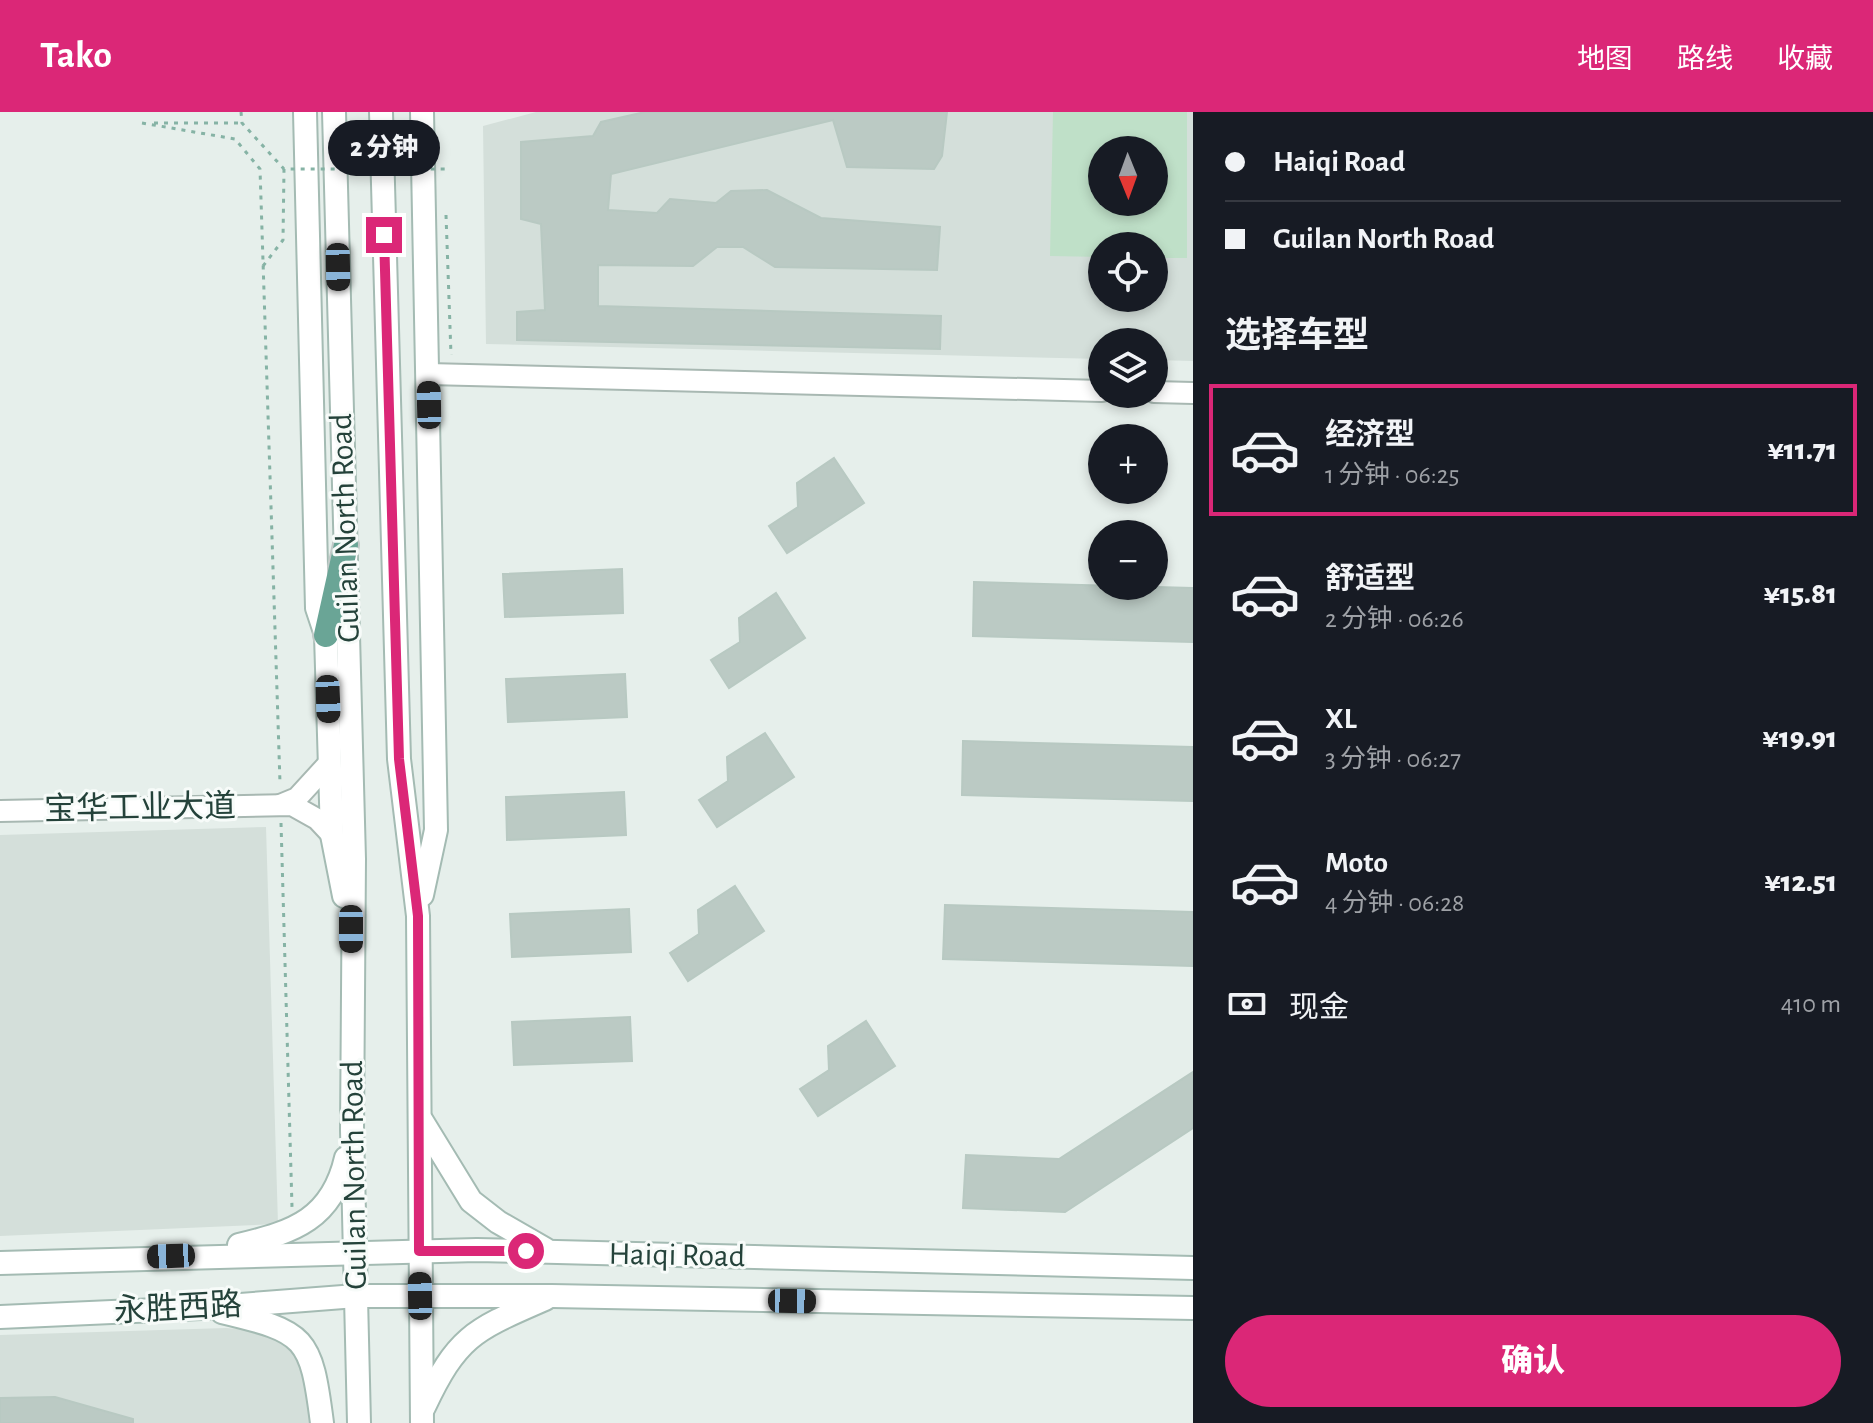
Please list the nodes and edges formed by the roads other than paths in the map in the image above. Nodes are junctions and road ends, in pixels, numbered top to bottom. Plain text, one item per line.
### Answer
1 (293, 112) edge
2 (334, 112) edge
3 (381, 112) edge
4 (422, 112) edge
5 (305, 122) edge
6 (428, 374) junction
7 (1088, 391) edge
8 (1168, 392) edge
9 (1193, 393) edge
10 (346, 545) junction
11 (326, 635) junction
12 (330, 762) junction
13 (280, 805) junction
14 (0, 811) edge
15 (332, 835) junction
16 (418, 916) junction
17 (351, 929) junction
18 (421, 1119) junction
19 (352, 1130) junction
20 (354, 1251) junction
21 (419, 1251) junction
22 (550, 1251) junction
23 (199, 1255) junction
24 (0, 1263) edge
25 (1193, 1268) edge
26 (356, 1296) junction
27 (420, 1296) junction
28 (552, 1296) junction
29 (201, 1308) junction
30 (1193, 1308) edge
31 (0, 1317) edge
32 (358, 1392) junction
33 (422, 1417) edge
34 (322, 1423) edge
35 (347, 1423) edge
36 (359, 1423) edge

1 - 5 main road
2 - 10 main road, Guilan North Road
3 - 16 main road, Guilan North Road
4 - 6 main road
5 - 11 main road
6 - 7 street
6 - 16 main road
8 - 9 street
10 - 11 main road
10 - 17 main road, Guilan North Road
11 - 12 main road
12 - 13 street
12 - 15 main road
13 - 14 street, 宝华工业大道
13 - 15 street
15 - 17 main road
16 - 18 main road, Guilan North Road
17 - 19 main road, Guilan North Road
18 - 21 main road, Guilan North Road
18 - 22 main road
19 - 20 main road, Guilan North Road
19 - 23 main road
20 - 21 main road, Haiqi Road
20 - 23 main road, 永胜西路
20 - 26 main road, Guilan North Road
21 - 22 main road, Haiqi Road
21 - 27 main road, Guilan North Road
22 - 25 main road, Haiqi Road
23 - 24 main road, 永胜西路
26 - 27 main road, 永胜西路
26 - 29 main road, 永胜西路
26 - 32 main road, Guilan North Road
27 - 28 main road, 永胜西路
27 - 33 main road, Guilan North Road
28 - 30 main road, 永胜西路
28 - 33 main road
29 - 31 main road, 永胜西路
29 - 34 main road
32 - 35 main road
32 - 36 main road, Guilan North Road

